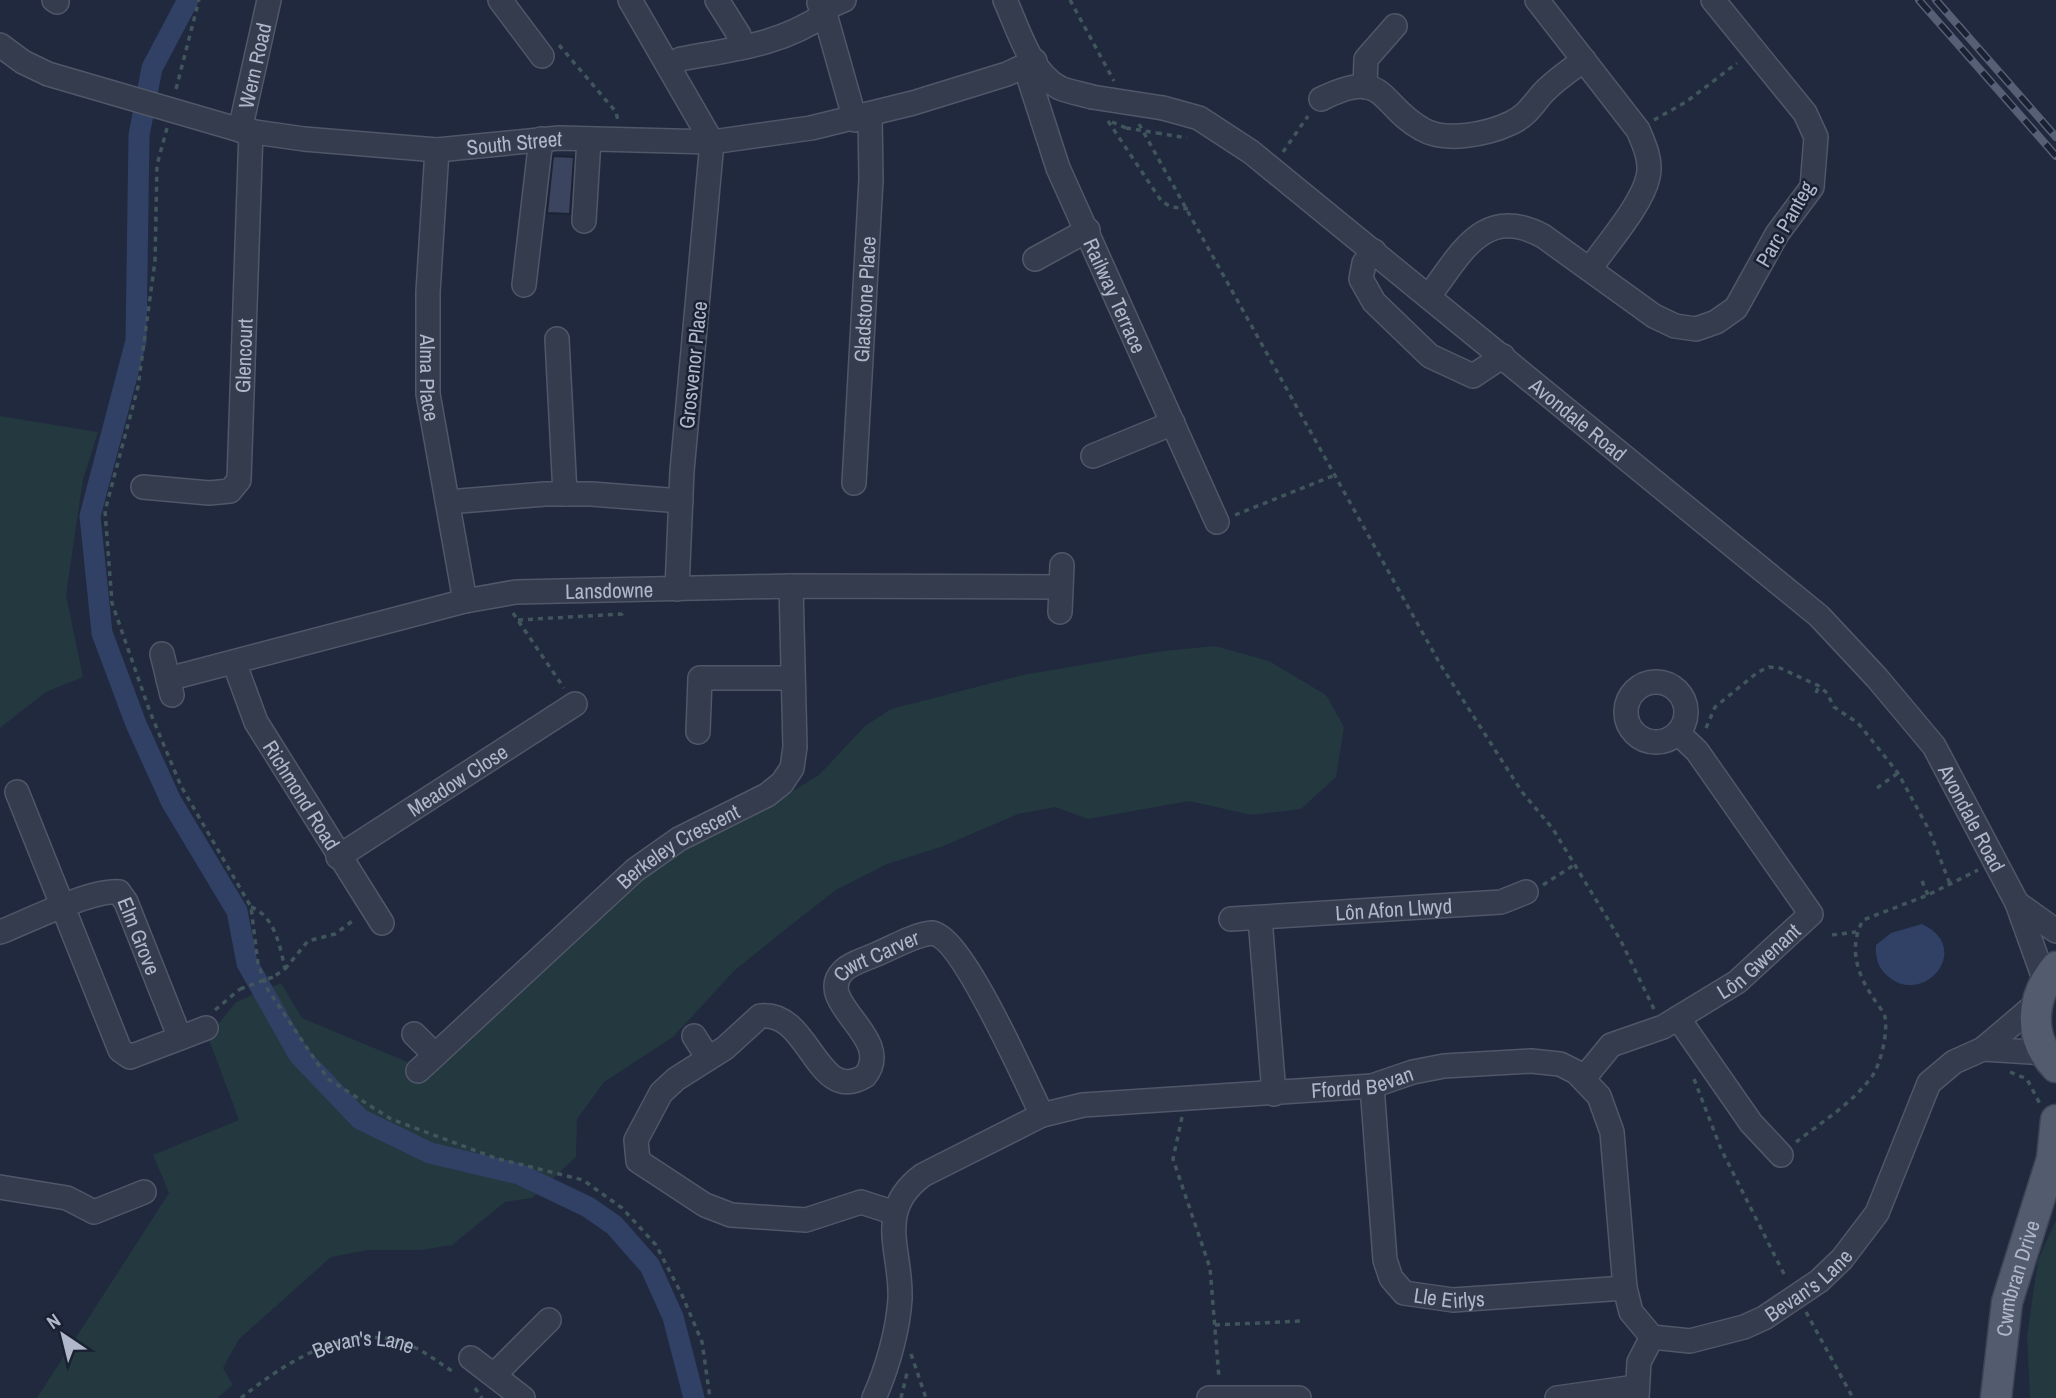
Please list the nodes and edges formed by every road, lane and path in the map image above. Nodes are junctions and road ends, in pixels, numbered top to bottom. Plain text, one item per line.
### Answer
1 (269, 0) edge
2 (630, 0) edge
3 (717, 0) edge
4 (844, 0) edge
5 (1005, 0) edge
6 (1070, 0) edge
7 (1537, 0) edge
8 (1713, 0) edge
9 (507, 3) edge
10 (822, 8) edge
11 (1395, 26) dead end
12 (0, 45) edge
13 (739, 48) junction
14 (537, 50) joint
15 (1753, 50) junction
16 (1584, 60) junction
17 (1030, 64) junction
18 (668, 65) junction
19 (1117, 85) dead end
20 (1365, 87) junction
21 (1321, 99) joint
22 (862, 117) junction
23 (1108, 121) dead end
24 (1137, 122) dead end
25 (1126, 128) dead end
26 (246, 130) junction
27 (1637, 130) junction
28 (1157, 133) dead end
29 (541, 139) junction
30 (589, 139) junction
31 (623, 140) junction
32 (712, 142) junction
33 (437, 150) junction
34 (1272, 169) junction
35 (1188, 209) junction
36 (584, 221) dead end
37 (1088, 230) junction
38 (1374, 251) junction
39 (1035, 259) dead end
40 (1590, 269) junction
41 (524, 285) dead end
42 (1429, 296) junction
43 (557, 339) dead end
44 (1503, 356) junction
45 (1173, 423) junction
46 (1093, 456) dead end
47 (1335, 475) junction
48 (854, 484) dead end
49 (143, 487) dead end
50 (565, 494) junction
51 (448, 502) junction
52 (681, 502) junction
53 (1217, 522) joint
54 (791, 586) junction
55 (636, 589) junction
56 (677, 589) junction
57 (500, 594) junction
58 (465, 601) junction
59 (1060, 612) dead end
60 (518, 620) junction
61 (162, 654) dead end
62 (234, 662) junction
63 (793, 678) junction
64 (1819, 686) junction
65 (1816, 693) dead end
66 (575, 704) joint
67 (1706, 729) dead end
68 (698, 732) dead end
69 (1678, 733) dead end
70 (1898, 774) junction
71 (1877, 789) dead end
72 (17, 792) dead end
73 (338, 857) junction
74 (1995, 860) junction
75 (1574, 865) junction
76 (1922, 881) dead end
77 (1950, 884) junction
78 (1526, 892) joint
79 (1928, 895) junction
80 (2017, 903) junction
81 (251, 907) dead end
82 (62, 908) junction
83 (377, 915) joint
84 (1260, 918) junction
85 (1231, 919) dead end
86 (2056, 931) edge
87 (0, 932) edge
88 (1856, 932) junction
89 (1832, 935) dead end
90 (285, 970) junction
91 (2046, 984) edge
92 (1671, 1022) junction
93 (206, 1028) joint
94 (414, 1034) dead end
95 (694, 1036) dead end
96 (180, 1038) junction
97 (1983, 1049) junction
98 (708, 1058) junction
99 (2050, 1060) edge
100 (2007, 1071) dead end
101 (1691, 1073) dead end
102 (1584, 1078) junction
103 (1372, 1086) junction
104 (1274, 1094) junction
105 (1182, 1099) junction
106 (2052, 1113) edge
107 (1042, 1115) junction
108 (1781, 1155) joint
109 (2054, 1157) edge
110 (0, 1187) edge
111 (144, 1192) dead end
112 (895, 1213) junction
113 (1625, 1288) junction
114 (1806, 1304) junction
115 (549, 1320) dead end
116 (1302, 1321) dead end
117 (1215, 1325) junction
118 (1652, 1338) junction
119 (471, 1358) dead end
120 (494, 1375) junction
121 (1636, 1392) edge
122 (1220, 1397) edge
123 (241, 1398) edge
124 (482, 1398) edge
125 (523, 1398) edge
126 (874, 1398) edge
127 (1209, 1398) edge
128 (1299, 1398) edge
129 (1557, 1398) edge
130 (1853, 1398) edge
131 (1996, 1398) edge

1 - 26 street, Wern Road
2 - 18 street
3 - 13 street
4 - 10 street
5 - 17 street
6 - 19 path
7 - 16 street
8 - 15 street, Parc Panteg
9 - 14 street
10 - 13 street
10 - 22 street, Gladstone Place
11 - 20 street
12 - 26 street, South Street
13 - 18 street
14 - 31 path
15 - 27 path
15 - 40 street, Parc Panteg
16 - 20 street
16 - 27 street
17 - 22 street, South Street
17 - 34 street, Avondale Road, bridge
17 - 37 street, Railway Terrace
18 - 32 street
20 - 21 street
21 - 34 path
22 - 32 street, South Street
22 - 48 street, Gladstone Place
23 - 35 path
24 - 35 path
25 - 28 path, bridge
26 - 33 street, South Street
26 - 49 street, Glencourt
27 - 40 street
29 - 30 street, South Street
29 - 33 street, South Street
29 - 41 street
30 - 31 street, South Street
30 - 36 street
31 - 32 street, South Street
32 - 52 street, Grosvenor Place
33 - 51 street, Alma Place
34 - 38 street, Avondale Road
35 - 47 path
37 - 39 street
37 - 45 street, Railway Terrace
38 - 42 street, Avondale Road
38 - 44 street
40 - 42 street, Parc Panteg
42 - 44 street, Avondale Road
43 - 50 street
44 - 74 street, Avondale Road
45 - 46 street
45 - 53 street, Railway Terrace
47 - 53 path
47 - 75 path
50 - 51 street
50 - 52 street
51 - 58 street, Alma Place
52 - 56 street, Grosvenor Place
54 - 56 street, Lansdowne
54 - 59 street, Lansdowne
54 - 63 street, Berkeley Crescent
55 - 56 street, Lansdowne
55 - 57 street, Lansdowne
55 - 60 path
57 - 58 street, Lansdowne
57 - 60 path
58 - 62 street, Lansdowne
60 - 66 path
61 - 62 street, Lansdowne
62 - 73 street, Richmond Road
63 - 68 street
63 - 94 street, Berkeley Crescent
64 - 65 path
64 - 67 path
64 - 70 path
66 - 73 street, Meadow Close
69 - 92 street, Lôn Gwenant
70 - 71 path
70 - 77 path
72 - 82 street
73 - 83 street, Richmond Road
74 - 77 path
74 - 80 street, Avondale Road
75 - 78 path
75 - 92 path
76 - 79 path
77 - 79 path
78 - 84 street, Lôn Afon Llwyd
79 - 88 path
80 - 86 street, Avondale Road
80 - 91 street, Avondale Road
81 - 90 path
82 - 87 street, Elm Grove
82 - 96 street, Elm Grove
82 - 96 street
83 - 90 path
84 - 85 street, Lôn Afon Llwyd
84 - 104 street
88 - 89 path
88 - 108 path
90 - 93 path, bridge
91 - 97 street
91 - 99 main road
92 - 102 street, Lôn Gwenant
92 - 108 street
93 - 96 street
95 - 98 street
97 - 99 street
97 - 114 street, Bevan's Lane
98 - 107 street, Cwrt Carver
98 - 112 street, Cwrt Carver
100 - 106 path
101 - 114 path
102 - 103 street, Ffordd Bevan
102 - 113 street
103 - 104 street, Ffordd Bevan
103 - 113 street, Lle Eirlys
104 - 105 street, Ffordd Bevan
105 - 107 street, Ffordd Bevan
105 - 117 path
106 - 109 main road, Cwmbran Drive
107 - 112 street, Ffordd Bevan
109 - 131 main road, Cwmbran Drive
110 - 111 street
112 - 126 street
113 - 118 street
114 - 118 street, Bevan's Lane
114 - 130 path
115 - 120 street
116 - 117 path
117 - 122 path
118 - 121 street
119 - 120 street
120 - 125 street
121 - 129 street
122 - 127 street
122 - 128 street
123 - 124 path, Bevan's Lane

